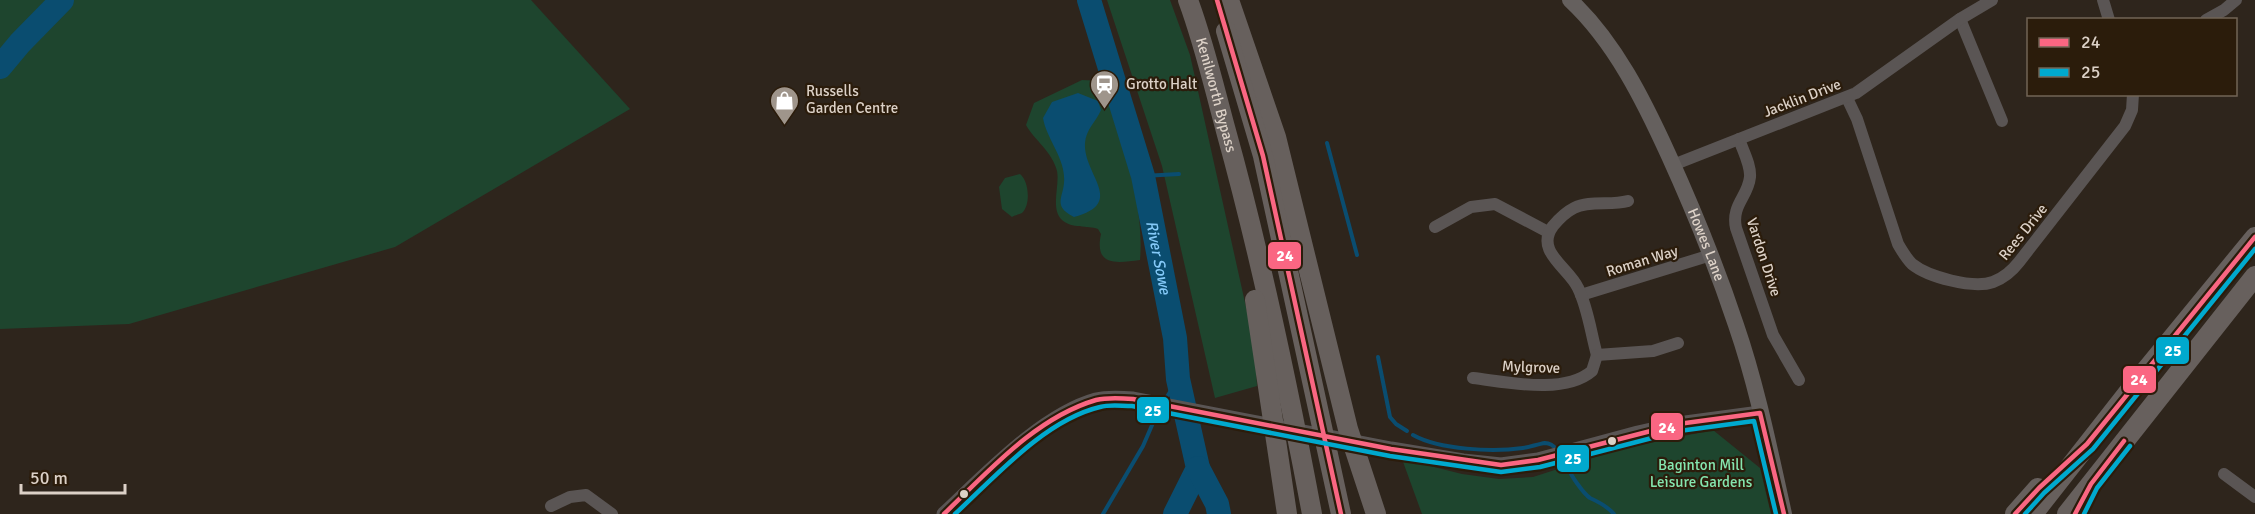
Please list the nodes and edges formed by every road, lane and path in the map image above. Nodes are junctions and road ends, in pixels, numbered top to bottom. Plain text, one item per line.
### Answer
1 (1188, 0) edge
2 (1217, 0) edge
3 (1229, 0) edge
4 (1570, 0) edge
5 (1992, 0) edge
6 (2103, 0) edge
7 (2236, 0) edge
8 (2108, 18) edge
9 (2210, 18) edge
10 (1960, 19) junction
11 (2133, 96) edge
12 (1847, 98) junction
13 (2002, 121) dead end
14 (1739, 139) junction
15 (1673, 165) junction
16 (1242, 190) junction
17 (1628, 201) dead end
18 (1435, 227) dead end
19 (1548, 232) junction
20 (2255, 237) edge
21 (1711, 255) junction
22 (2255, 276) edge
23 (1581, 295) junction
24 (1678, 343) dead end
25 (1597, 355) junction
26 (1473, 378) dead end
27 (1799, 380) dead end
28 (1760, 413) junction
29 (1336, 426) junction
30 (2087, 444) junction
31 (1346, 461) junction
32 (2224, 474) dead end
33 (2091, 484) junction
34 (2255, 496) edge
35 (551, 506) dead end
36 (612, 514) edge
37 (944, 514) edge
38 (1287, 514) edge
39 (1312, 514) edge
40 (1341, 514) edge
41 (1366, 514) edge
42 (1376, 514) edge
43 (1784, 514) edge
44 (2015, 514) edge
45 (2033, 514) edge
46 (2067, 514) edge
47 (2075, 514) edge

1 - 16 highway, Kenilworth Bypass
2 - 29 highway, Kenilworth Bypass
3 - 29 highway
4 - 15 main road, Howes Lane
5 - 10 street, Jacklin Drive
6 - 8 street
7 - 9 street
10 - 12 street, Jacklin Drive
10 - 13 street
11 - 12 street, Rees Drive
12 - 14 street, Jacklin Drive
14 - 15 street, Jacklin Drive
14 - 27 street, Vardon Drive
15 - 21 main road, Howes Lane
16 - 38 highway
16 - 39 highway
17 - 19 street
18 - 19 street
19 - 23 street
20 - 30 highway
21 - 23 street, Roman Way
21 - 28 main road, Howes Lane
22 - 33 highway
23 - 25 street
24 - 25 street
25 - 26 street, Mylgrove
28 - 37 street
28 - 43 main road, Howes Lane
29 - 31 highway
29 - 31 highway
30 - 44 highway
30 - 45 highway
31 - 40 highway
31 - 41 highway
31 - 42 highway
32 - 34 street
33 - 46 highway
33 - 47 highway
35 - 36 street

